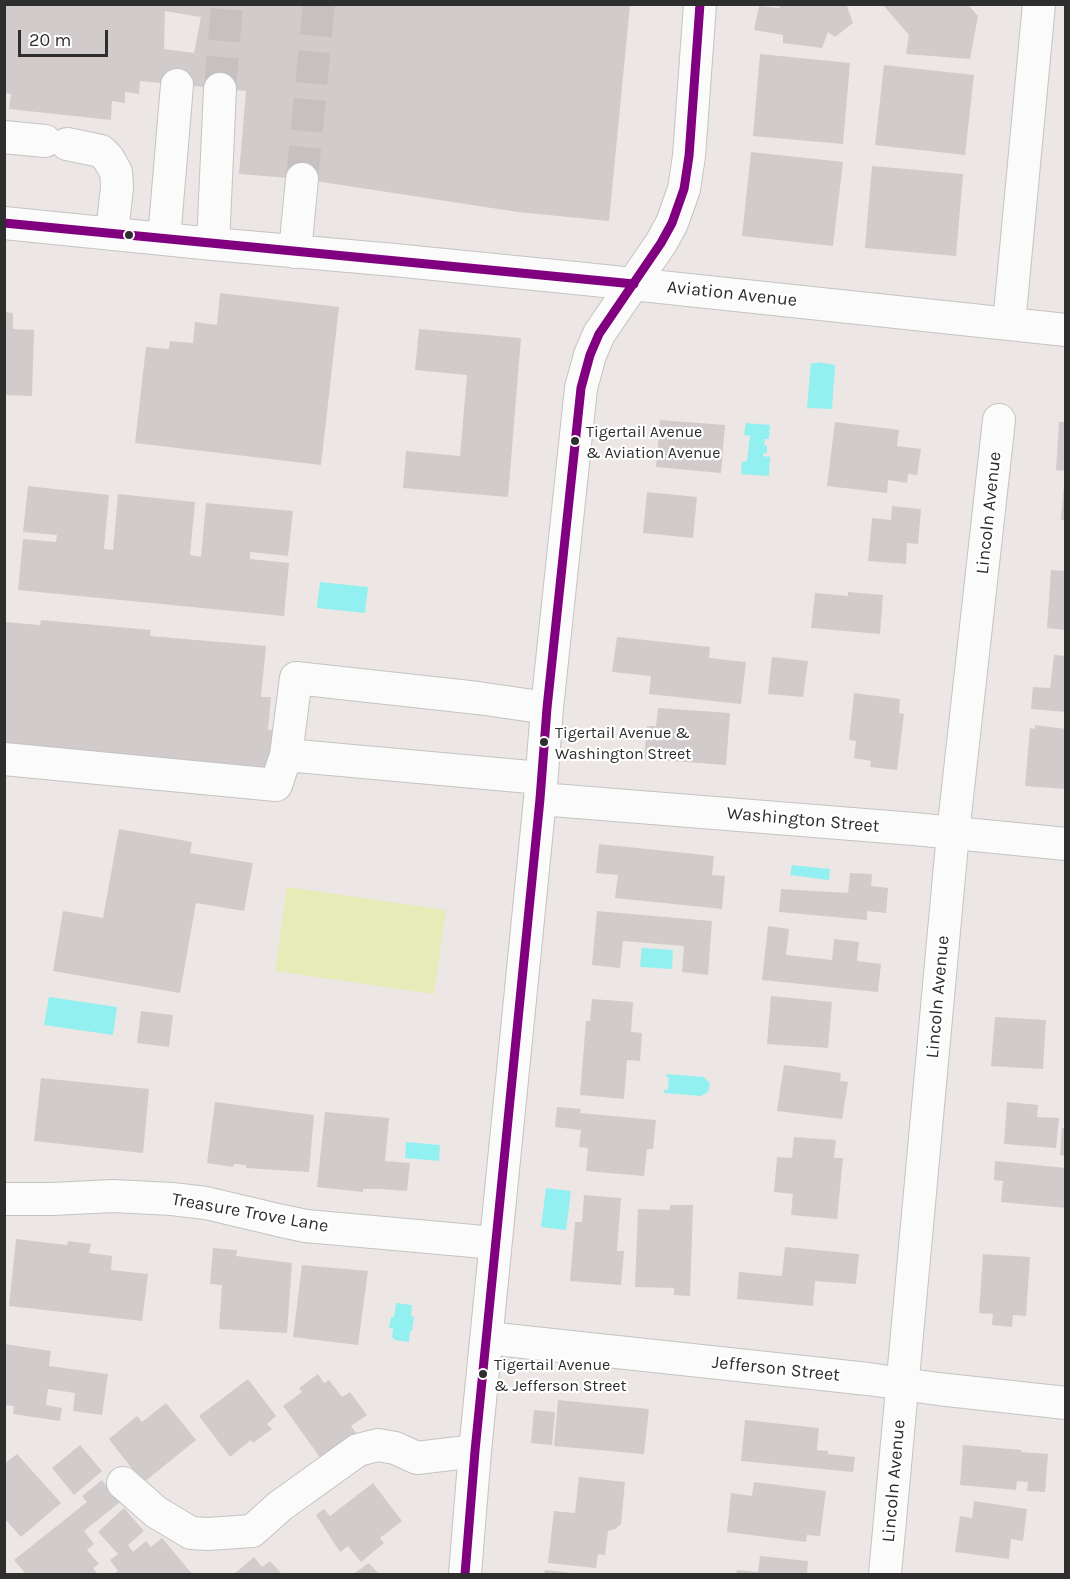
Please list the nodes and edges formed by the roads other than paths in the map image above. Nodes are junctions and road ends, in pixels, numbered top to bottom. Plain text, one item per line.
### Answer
1 (700, 4) edge
2 (1039, 4) edge
3 (177, 85) dead end
4 (220, 89) tunnel mouth
5 (4, 137) edge
6 (302, 179) tunnel mouth
7 (4, 223) edge
8 (112, 234) junction
9 (164, 239) junction
10 (213, 244) junction
11 (295, 252) junction
12 (634, 284) junction
13 (1009, 324) junction
14 (1065, 330) edge
15 (999, 420) dead end
16 (547, 708) junction
17 (286, 755) junction
18 (4, 759) edge
19 (540, 789) junction
20 (953, 833) junction
21 (1065, 844) edge
22 (4, 1198) edge
23 (495, 1243) junction
24 (487, 1338) junction
25 (903, 1384) junction
26 (1065, 1402) edge
27 (475, 1451) junction
28 (123, 1483) dead end
29 (465, 1575) edge
30 (885, 1575) edge

1 - 12 street
2 - 13 street
3 - 9 street
4 - 10 street
5 - 8 street
6 - 11 street
7 - 8 street, Aviation Avenue
8 - 9 street, Aviation Avenue
9 - 10 street, Aviation Avenue
10 - 11 street, Aviation Avenue
11 - 12 street, Aviation Avenue
12 - 13 street, Aviation Avenue
12 - 16 street
13 - 14 street, Aviation Avenue
15 - 20 street, Lincoln Avenue
16 - 17 street
16 - 19 street
17 - 18 street
17 - 19 street, Washington Street
19 - 20 street, Washington Street
19 - 23 street
20 - 21 street, Washington Street
20 - 25 street, Lincoln Avenue
22 - 23 street, Treasure Trove Lane
23 - 24 street
24 - 25 street, Jefferson Street
24 - 27 street
25 - 26 street, Jefferson Street
25 - 30 street, Lincoln Avenue
27 - 28 street
27 - 29 street

